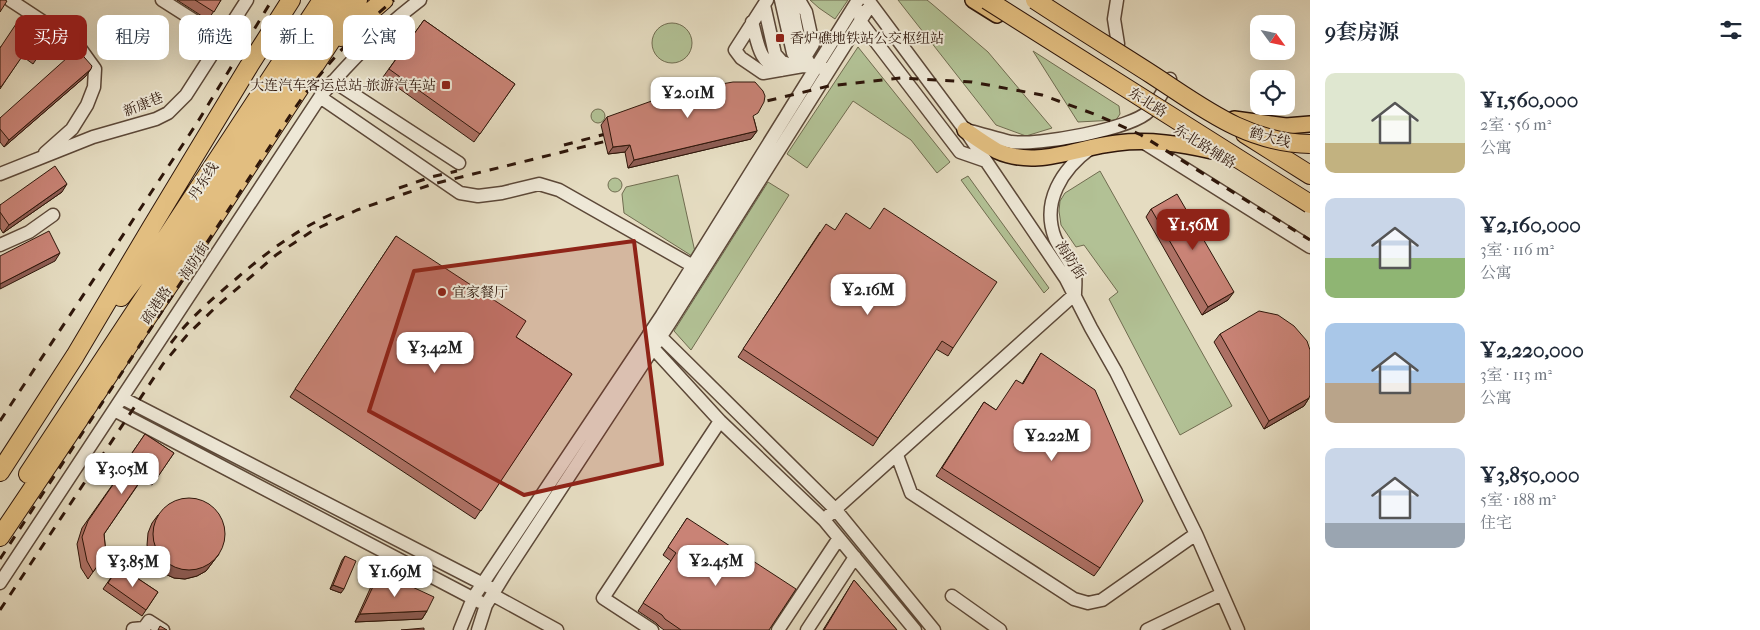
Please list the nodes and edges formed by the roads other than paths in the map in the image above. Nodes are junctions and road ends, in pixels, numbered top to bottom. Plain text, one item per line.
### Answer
1 (10, 0) edge
2 (162, 0) edge
3 (247, 0) edge
4 (291, 0) edge
5 (310, 0) edge
6 (322, 0) edge
7 (340, 0) edge
8 (358, 0) edge
9 (384, 0) edge
10 (420, 0) edge
11 (781, 0) edge
12 (792, 0) edge
13 (799, 0) edge
14 (858, 0) edge
15 (972, 0) edge
16 (987, 0) edge
17 (1000, 0) edge
18 (1034, 0) edge
19 (1048, 0) edge
20 (1117, 0) edge
21 (867, 1) edge
22 (767, 2) edge
23 (186, 15) edge
24 (860, 20) junction
25 (752, 22) junction
26 (1118, 44) junction
27 (807, 65) junction
28 (830, 68) junction
29 (255, 70) junction
30 (782, 70) junction
31 (311, 71) junction
32 (1170, 78) junction
33 (333, 81) junction
34 (320, 97) junction
35 (87, 105) junction
36 (1153, 105) junction
37 (1232, 121) junction
38 (1310, 124) edge
39 (1286, 126) junction
40 (965, 130) junction
41 (1310, 132) edge
42 (93, 137) junction
43 (1141, 142) junction
44 (1310, 144) edge
45 (1091, 148) junction
46 (1212, 151) junction
47 (1310, 153) edge
48 (38, 159) junction
49 (986, 161) junction
50 (458, 163) dead end
51 (0, 174) edge
52 (1310, 175) edge
53 (1310, 196) edge
54 (1310, 204) edge
55 (1310, 212) edge
56 (53, 215) dead end
57 (0, 244) edge
58 (1310, 247) edge
59 (184, 250) junction
60 (697, 268) junction
61 (1075, 294) junction
62 (655, 336) junction
63 (653, 348) junction
64 (76, 356) junction
65 (122, 398) junction
66 (114, 410) junction
67 (720, 421) junction
68 (897, 454) junction
69 (0, 472) edge
70 (835, 509) junction
71 (0, 516) edge
72 (824, 520) junction
73 (1196, 534) junction
74 (0, 537) edge
75 (839, 538) junction
76 (855, 557) junction
77 (0, 584) edge
78 (482, 584) junction
79 (1222, 594) junction
80 (952, 596) dead end
81 (492, 597) junction
82 (473, 598) junction
83 (133, 629) edge
84 (162, 630) edge
85 (460, 630) edge
86 (478, 630) edge
87 (557, 630) edge
88 (652, 630) edge
89 (778, 630) edge
90 (807, 630) edge
91 (915, 630) edge
92 (934, 630) edge
93 (1000, 630) edge
94 (1147, 630) edge
95 (1238, 630) edge

1 - 35 street
2 - 23 street
3 - 42 street, 新康巷
4 - 29 highway
5 - 29 highway
6 - 64 highway, 丹东线
7 - 59 highway
8 - 31 highway
9 - 31 highway
10 - 33 street, 海防街
11 - 27 street
12 - 27 street
13 - 27 street
14 - 27 street
15 - 36 main road, 东北路辅路
16 - 54 highway, 东北路, bridge
17 - 36 main road, 东北路
18 - 37 highway, 东北路, bridge
19 - 26 main road
20 - 26 street
21 - 24 street
21 - 40 street, 海防街
22 - 25 street
22 - 27 street
24 - 28 street
24 - 49 street
25 - 30 street
25 - 30 street
26 - 32 main road
27 - 28 street
27 - 30 street
27 - 60 street
28 - 60 street
29 - 64 highway
31 - 59 highway, 疏港路
32 - 36 street
32 - 37 main road
33 - 34 street, 海防街
33 - 50 street
34 - 60 street
34 - 65 street, 海防街
35 - 42 street
35 - 48 street
36 - 40 street
36 - 46 main road, 东北路辅路
36 - 53 main road, 东北路
37 - 39 main road
37 - 44 highway, 鹤大线, bridge
37 - 47 main road
37 - 52 highway, 东北路, bridge
38 - 39 main road
39 - 41 main road
40 - 45 main road
40 - 49 street, 海防街
42 - 48 street, 新康巷
43 - 45 main road
43 - 46 main road
43 - 58 street
45 - 61 street, 海防街
46 - 55 main road, 东北路辅路
48 - 51 street, 新康巷
49 - 61 street, 海防街
56 - 57 street
59 - 71 highway, 疏港路
59 - 74 highway, 疏港路
60 - 62 street
61 - 68 street
61 - 73 street
62 - 63 street
62 - 70 street
62 - 78 street
63 - 67 street
63 - 81 street
64 - 69 highway
65 - 66 street, 海防街
65 - 78 street
66 - 77 street, 海防街
66 - 82 street
67 - 72 street
67 - 88 street
68 - 70 street
68 - 73 street
70 - 72 street
70 - 92 street
72 - 75 street
73 - 79 street
75 - 76 street
75 - 89 street
76 - 90 street
76 - 91 street
78 - 81 street
78 - 82 street
79 - 94 street
79 - 95 street
80 - 93 street
81 - 82 street
81 - 86 street
81 - 87 street
82 - 85 street
83 - 84 street

